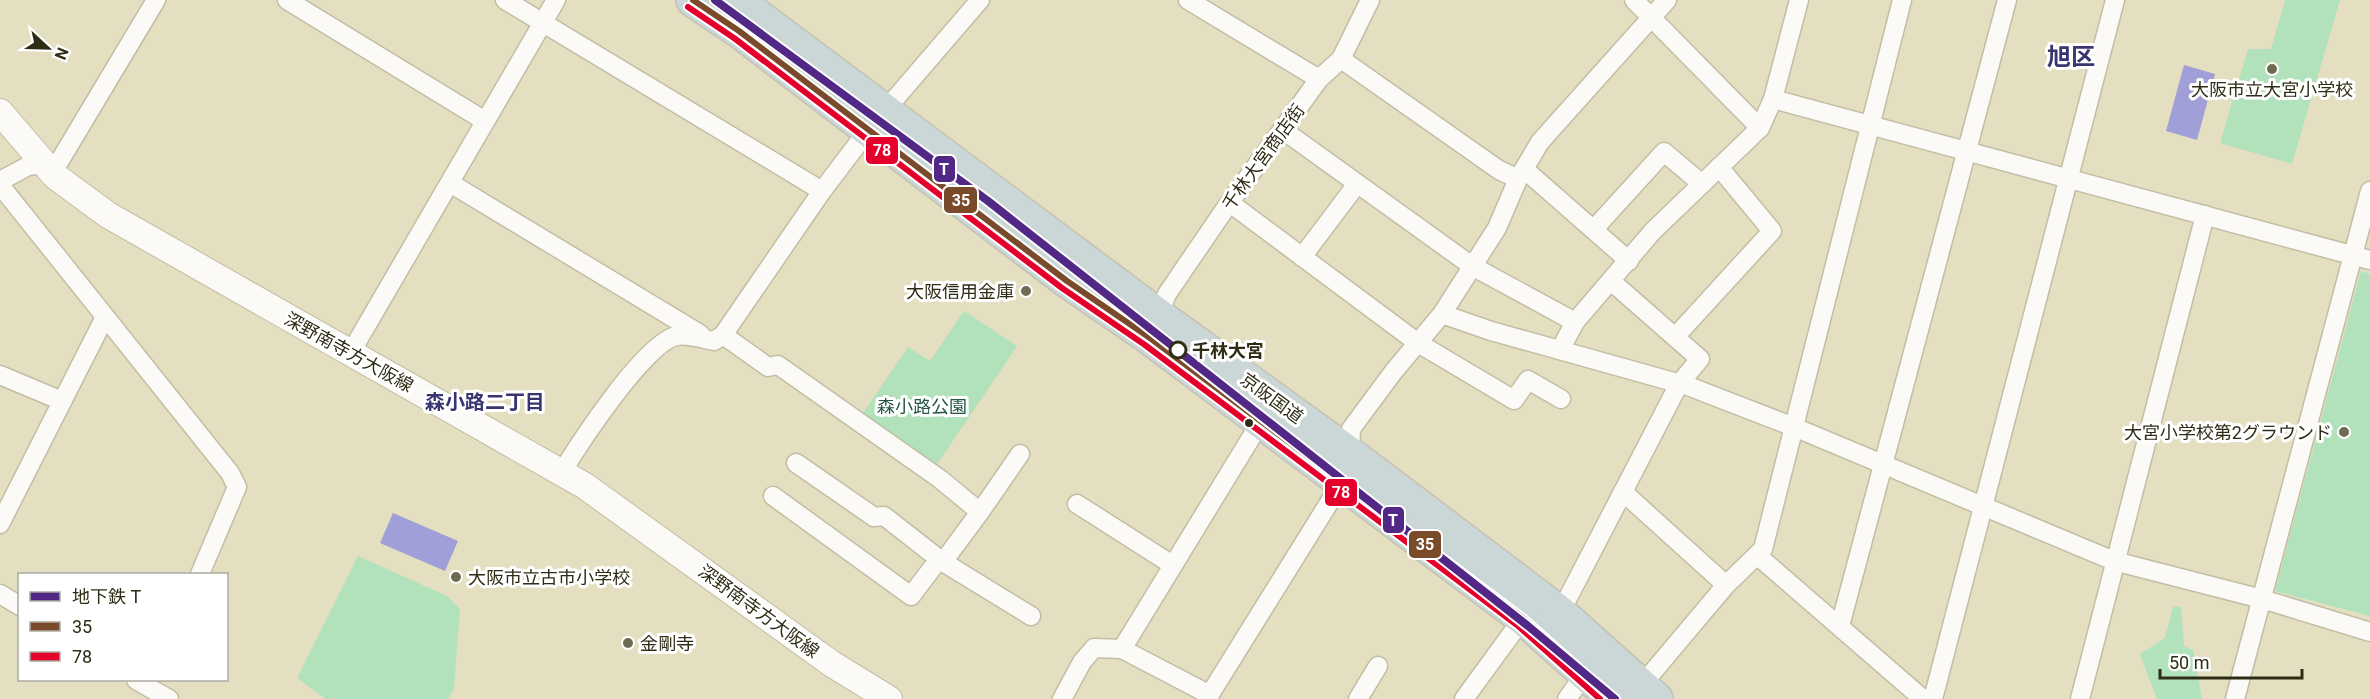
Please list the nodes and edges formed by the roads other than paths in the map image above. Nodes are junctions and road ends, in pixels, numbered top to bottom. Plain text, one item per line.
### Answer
1 (156, 0) edge
2 (287, 0) edge
3 (505, 0) edge
4 (556, 0) edge
5 (693, 0) edge
6 (736, 0) edge
7 (980, 0) edge
8 (1188, 0) edge
9 (1370, 0) edge
10 (1634, 0) edge
11 (1666, 0) edge
12 (1799, 0) edge
13 (1902, 0) edge
14 (2007, 0) edge
15 (2115, 0) edge
16 (1652, 16) junction
17 (542, 22) junction
18 (1341, 58) junction
19 (1319, 79) junction
20 (1773, 99) junction
21 (0, 112) edge
22 (879, 120) junction
23 (485, 121) junction
24 (1869, 125) junction
25 (1760, 128) junction
26 (1283, 130) junction
27 (1967, 152) junction
28 (43, 165) junction
29 (1719, 168) junction
30 (1521, 174) junction
31 (2070, 179) junction
32 (0, 183) edge
33 (450, 183) junction
34 (1357, 184) junction
35 (1702, 184) junction
36 (2370, 190) edge
37 (822, 191) junction
38 (1230, 202) junction
39 (2205, 215) junction
40 (1593, 229) junction
41 (1302, 257) junction
42 (2361, 258) edge
43 (1629, 261) junction
44 (1472, 266) junction
45 (1611, 281) junction
46 (1442, 314) junction
47 (105, 316) junction
48 (1575, 322) junction
49 (1154, 327) junction
50 (1675, 336) junction
51 (716, 338) junction
52 (1418, 343) junction
53 (1560, 350) junction
54 (351, 352) junction
55 (0, 375) edge
56 (1679, 384) junction
57 (1561, 399) dead end
58 (62, 401) junction
59 (1260, 423) junction
60 (1794, 427) junction
61 (1020, 454) dead end
62 (796, 463) dead end
63 (1883, 466) junction
64 (1346, 468) junction
65 (562, 472) junction
66 (1623, 492) junction
67 (773, 496) dead end
68 (1077, 504) dead end
69 (1984, 507) junction
70 (980, 512) junction
71 (0, 524) edge
72 (1758, 556) junction
73 (941, 561) junction
74 (2114, 561) junction
75 (1171, 564) junction
76 (200, 573) edge
77 (1726, 585) junction
78 (0, 594) edge
79 (2262, 599) junction
80 (18, 605) edge
81 (1560, 613) junction
82 (1030, 616) dead end
83 (1523, 618) junction
84 (1840, 626) junction
85 (2370, 632) edge
86 (1122, 649) junction
87 (1378, 666) dead end
88 (1586, 672) junction
89 (138, 681) edge
90 (161, 690) edge
91 (1637, 695) edge
92 (1208, 697) edge
93 (889, 699) edge
94 (1062, 699) edge
95 (1358, 699) edge
96 (1464, 699) edge
97 (1567, 699) edge
98 (1923, 699) edge
99 (1933, 699) edge
100 (2080, 699) edge
101 (2235, 699) edge

1 - 28 street
2 - 23 street
3 - 17 street
4 - 17 street
5 - 22 highway, 京阪国道
6 - 22 highway, 京阪国道
7 - 22 street
8 - 19 street
9 - 18 street, 千林大宮商店街
10 - 16 street
11 - 16 street
12 - 20 street
13 - 24 street
14 - 27 street
15 - 31 street
16 - 25 street
16 - 30 street
17 - 23 street
17 - 37 street
18 - 19 street, 千林大宮商店街
18 - 30 street
19 - 26 street, 千林大宮商店街
20 - 24 street
20 - 25 street
21 - 28 main road, 深野南寺方大阪線
22 - 37 street
22 - 49 highway, 京阪国道
23 - 33 street
24 - 27 street
24 - 60 street
25 - 29 street
26 - 34 street
26 - 38 street, 千林大宮商店街
27 - 31 street
27 - 63 street
28 - 32 street
28 - 54 main road, 深野南寺方大阪線
29 - 35 street
29 - 50 street
30 - 40 street
30 - 44 street
31 - 39 street
31 - 69 street
32 - 47 street
33 - 51 street
33 - 54 street
34 - 41 street
34 - 44 street
35 - 40 street
35 - 43 street
36 - 42 street
37 - 51 street
38 - 41 street
38 - 49 street, 千林大宮商店街
39 - 42 street
39 - 74 street
40 - 43 street
41 - 52 street
42 - 79 street
43 - 45 street
44 - 46 street
44 - 48 street
45 - 48 street
45 - 50 street
46 - 52 street
46 - 53 street
47 - 58 street
47 - 76 street
48 - 53 street
49 - 59 highway, 京阪国道
49 - 64 highway, 京阪国道
50 - 56 street
51 - 65 street
51 - 70 street
52 - 57 street
52 - 64 street
53 - 56 street
54 - 65 main road, 深野南寺方大阪線
55 - 58 street
56 - 60 street
56 - 66 street
58 - 71 street
59 - 64 highway, 京阪国道
59 - 75 street
60 - 63 street
60 - 72 street
61 - 70 street
62 - 73 street
63 - 69 street
63 - 84 street
64 - 81 highway, 京阪国道
64 - 83 highway, 京阪国道
64 - 92 street
65 - 93 main road, 深野南寺方大阪線
66 - 77 street
66 - 81 street
67 - 73 street
68 - 75 street
69 - 74 street
69 - 99 street
70 - 73 street
72 - 77 street
72 - 84 street
73 - 82 street
74 - 79 street
74 - 100 street
75 - 86 street
77 - 91 street
78 - 80 street
79 - 85 street
79 - 101 street
81 - 91 highway, 京阪国道
83 - 88 highway, 京阪国道
83 - 96 street
84 - 98 street
86 - 92 street
86 - 94 street
87 - 95 street
88 - 91 highway, 京阪国道
88 - 97 street
89 - 90 street

